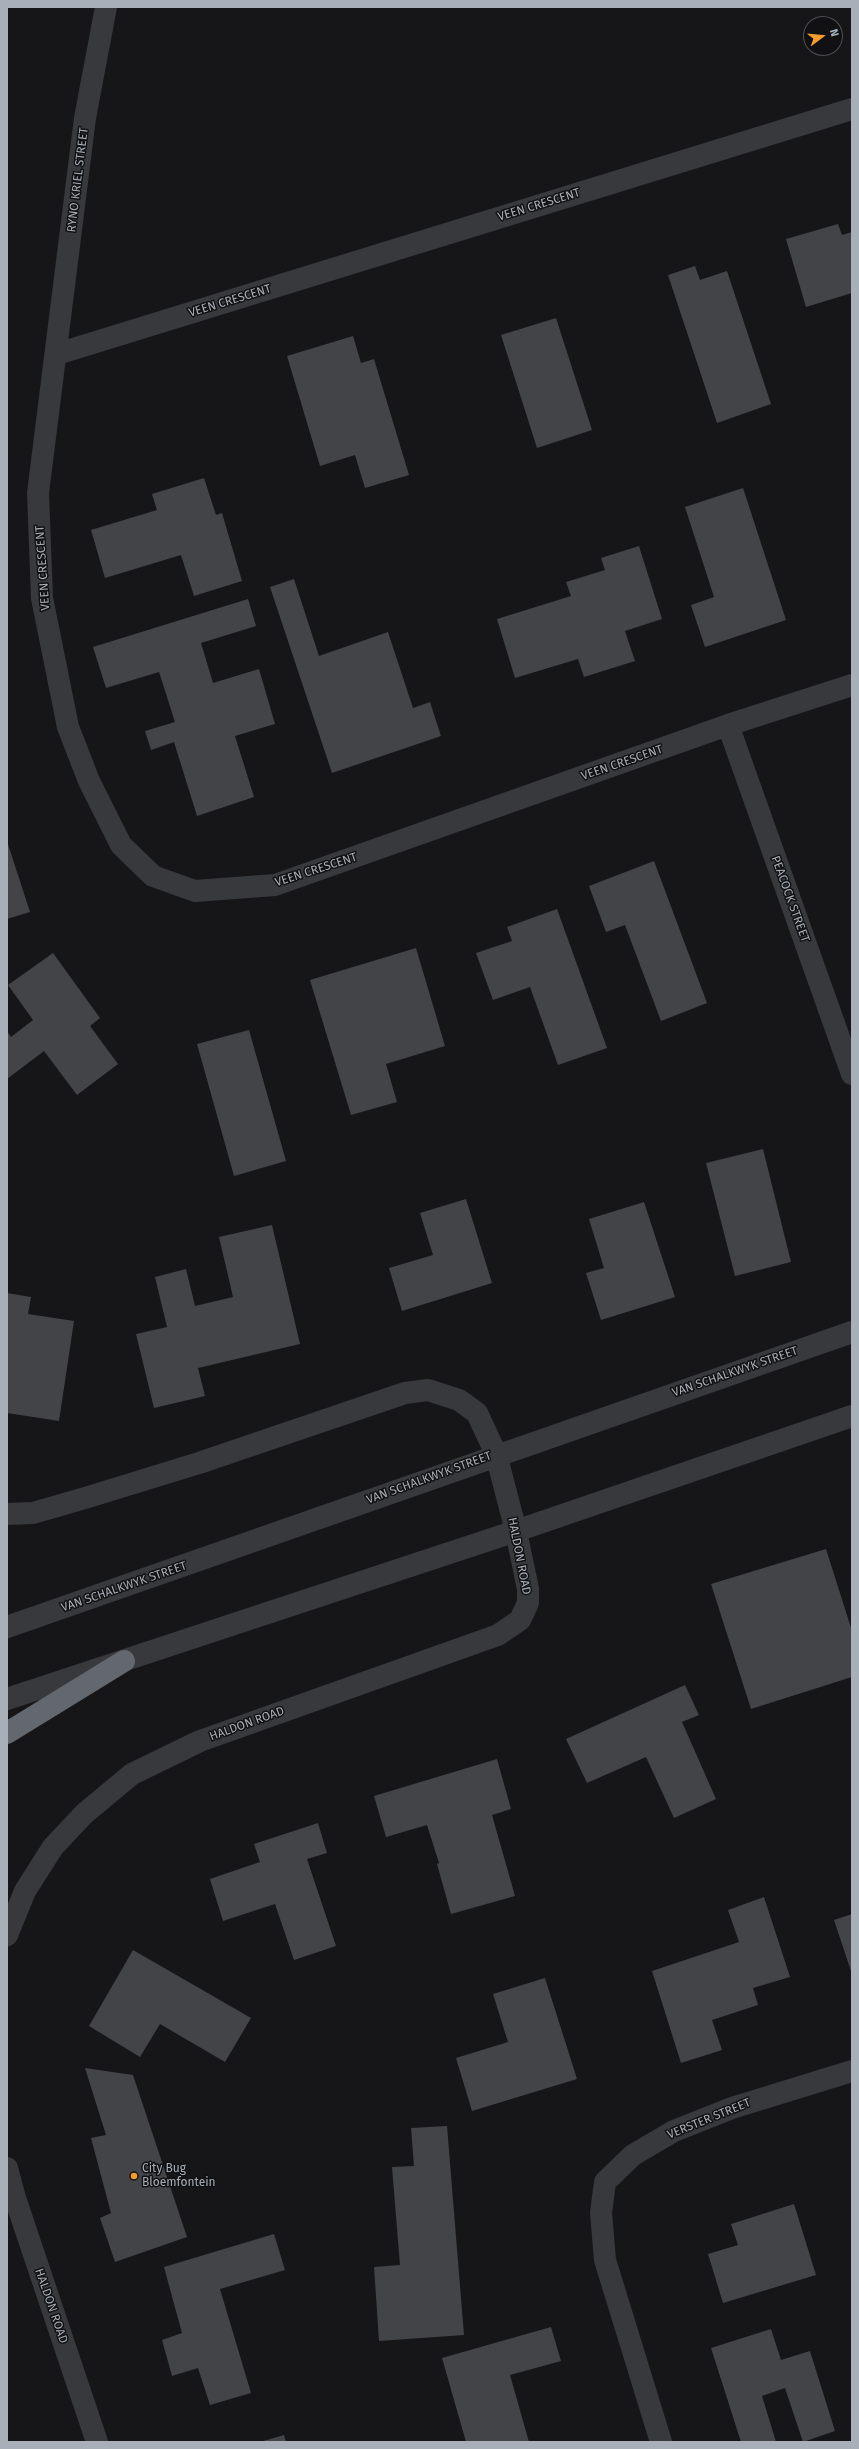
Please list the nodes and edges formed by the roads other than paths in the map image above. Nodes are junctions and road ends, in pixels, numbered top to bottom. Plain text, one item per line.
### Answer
1 (106, 7) edge
2 (852, 109) edge
3 (57, 354) junction
4 (852, 685) edge
5 (728, 725) junction
6 (852, 1074) edge
7 (852, 1332) edge
8 (852, 1416) edge
9 (496, 1454) junction
10 (7, 1514) edge
11 (516, 1531) junction
12 (7, 1626) edge
13 (124, 1661) junction
14 (7, 1699) edge
15 (7, 1733) edge
16 (7, 1935) edge
17 (852, 2071) edge
18 (7, 2168) edge
19 (97, 2442) edge
20 (661, 2442) edge

1 - 3 street, RYNO KRIEL STREET
2 - 3 street, VEEN CRESCENT
3 - 5 street, VEEN CRESCENT
4 - 5 street, VEEN CRESCENT
5 - 6 street, PEACOCK STREET
7 - 9 street, VAN SCHALKWYK STREET
8 - 11 street
9 - 10 street, HALDON ROAD
9 - 11 street, HALDON ROAD
9 - 12 street, VAN SCHALKWYK STREET
11 - 13 street
11 - 16 street, HALDON ROAD
13 - 14 street
13 - 15 highway
17 - 20 street, VERSTER STREET
18 - 19 street, HALDON ROAD

